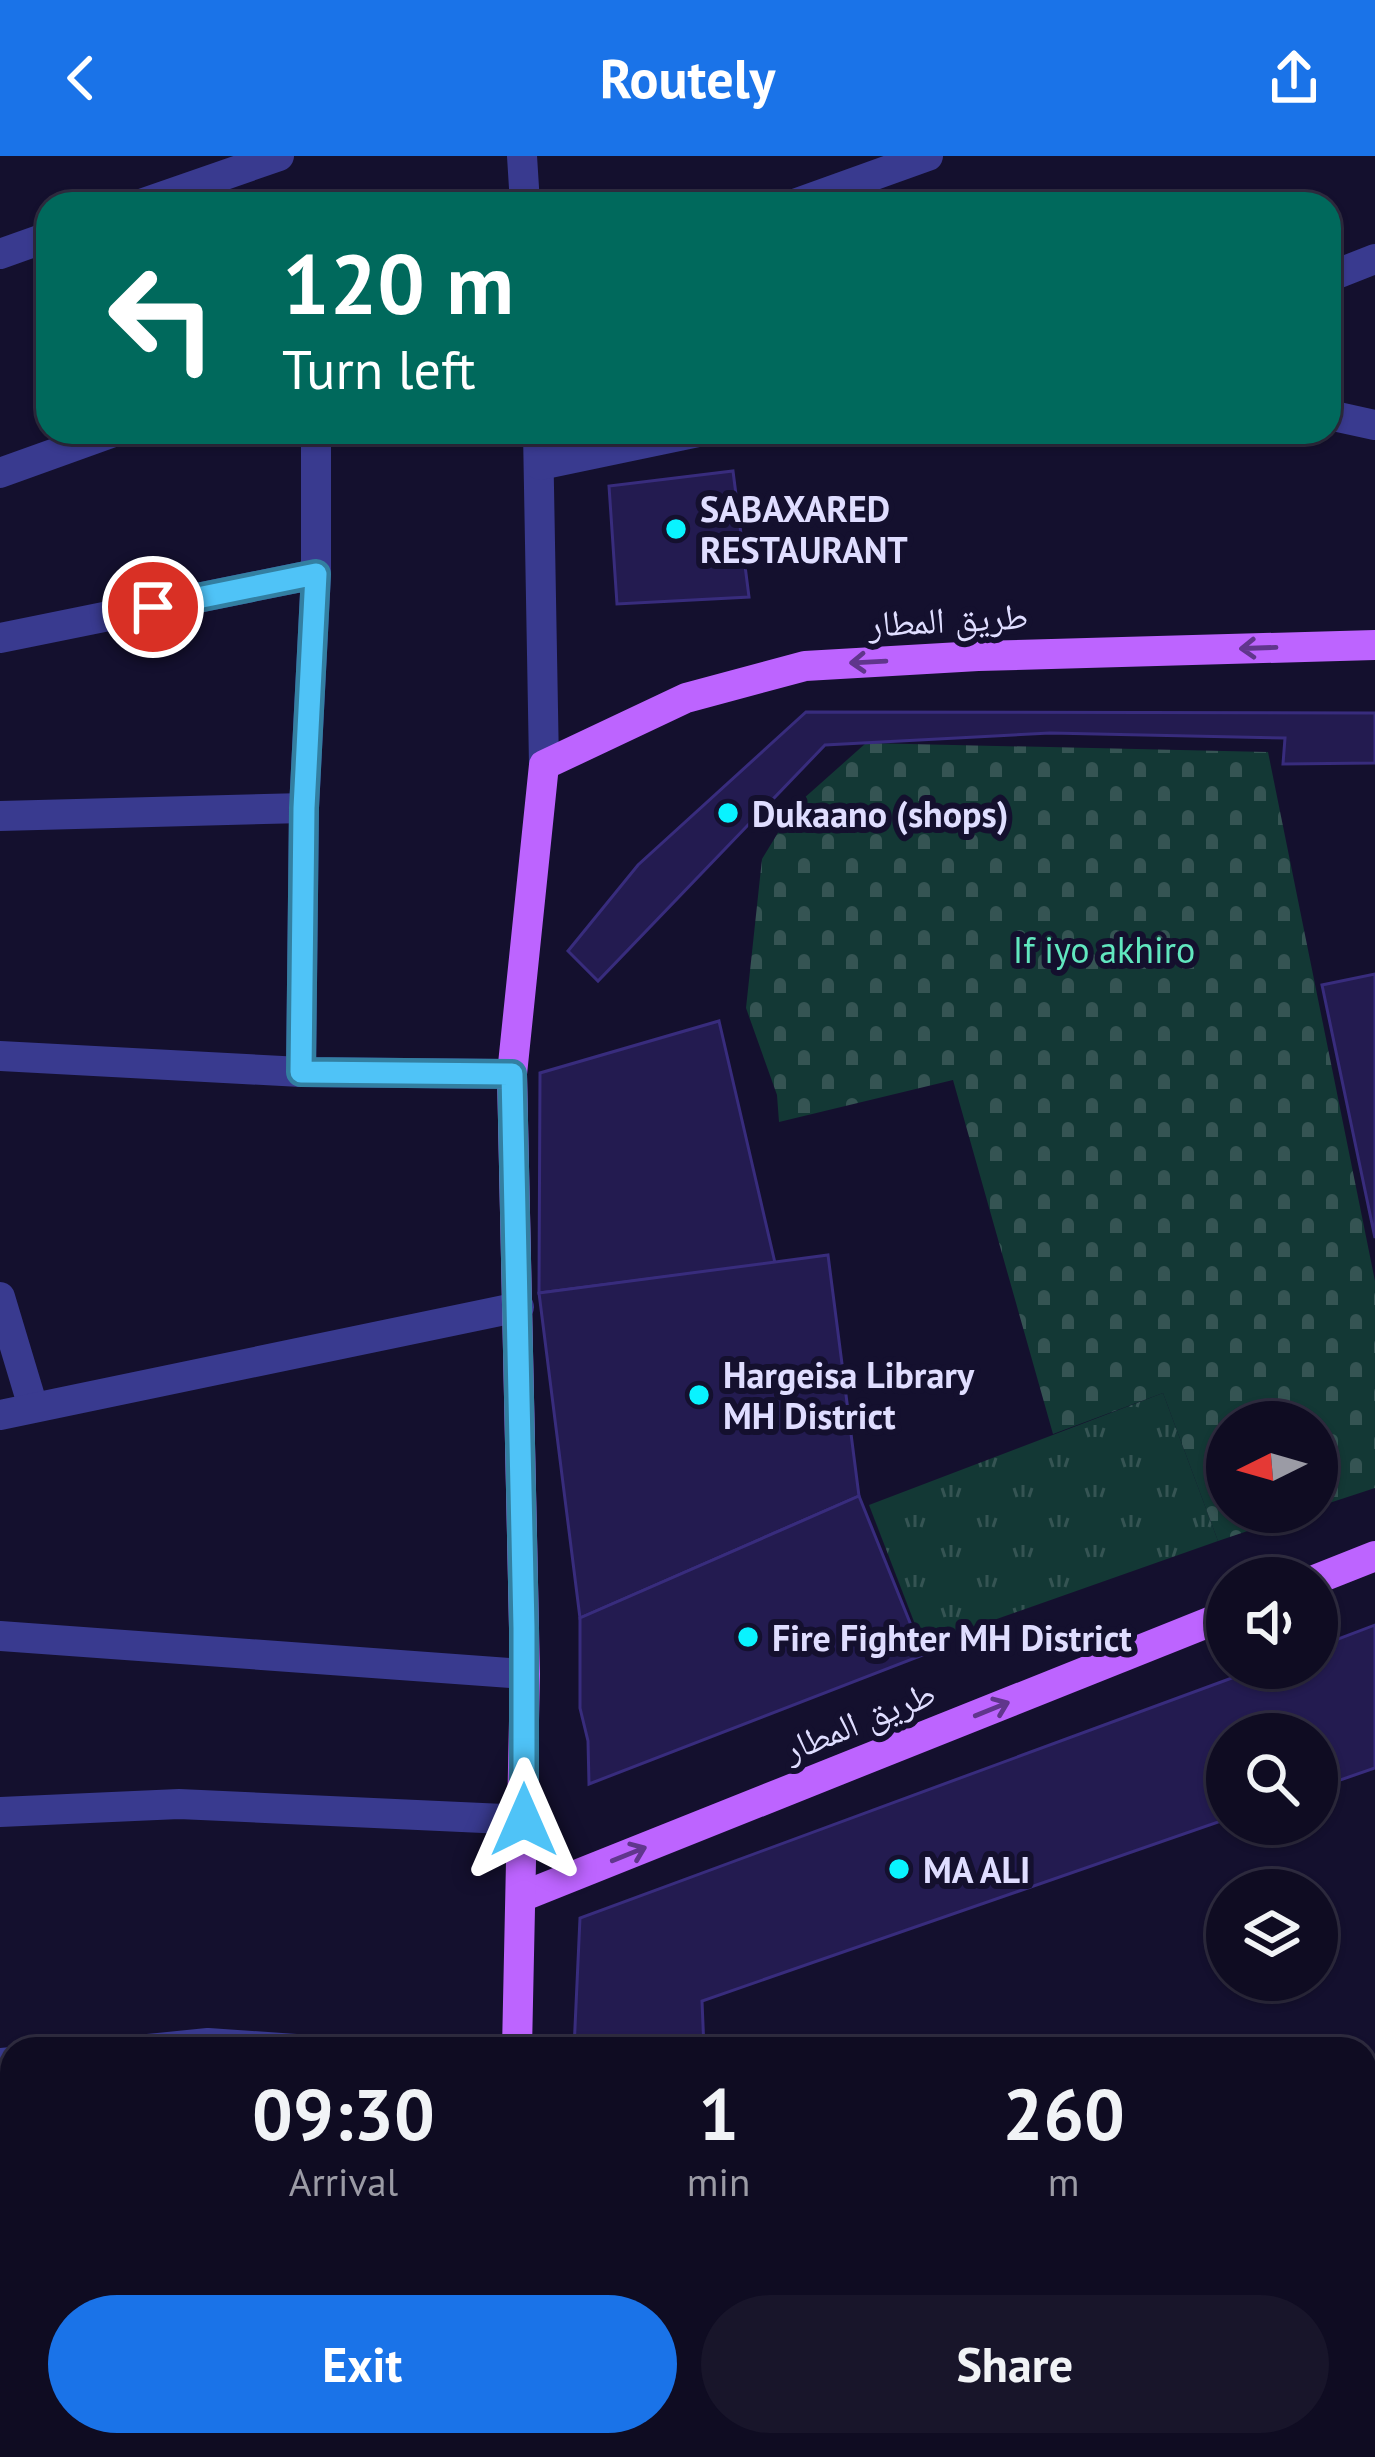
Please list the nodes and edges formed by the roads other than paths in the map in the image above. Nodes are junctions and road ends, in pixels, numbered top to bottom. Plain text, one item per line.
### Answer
1 (279, 156) edge
2 (522, 156) edge
3 (928, 156) edge
4 (176, 192) edge
5 (524, 192) edge
6 (828, 192) edge
7 (36, 241) edge
8 (0, 254) edge
9 (1375, 259) edge
10 (1341, 272) edge
11 (1341, 418) edge
12 (1375, 425) edge
13 (81, 444) edge
14 (316, 444) edge
15 (539, 444) edge
16 (641, 444) edge
17 (540, 465) junction
18 (0, 473) edge
19 (316, 574) junction
20 (0, 638) edge
21 (1375, 645) edge
22 (544, 765) junction
23 (304, 808) junction
24 (0, 816) edge
25 (0, 1056) edge
26 (301, 1072) junction
27 (512, 1074) junction
28 (0, 1297) edge
29 (519, 1306) junction
30 (33, 1407) junction
31 (0, 1415) edge
32 (1375, 1556) edge
33 (1338, 1571) edge
34 (1206, 1623) edge
35 (0, 1636) edge
36 (525, 1674) junction
37 (0, 1812) edge
38 (524, 1820) junction
39 (521, 1897) junction
40 (517, 2037) edge

1 - 4 street
2 - 5 street
3 - 6 street
7 - 8 street
9 - 10 street
11 - 12 street
13 - 18 street
14 - 19 street
15 - 17 street
16 - 17 street
17 - 22 street
19 - 20 street
19 - 23 street
21 -> 22 main road, طريق المطار
22 - 27 main road
23 - 24 street
23 - 26 street
25 - 26 street
26 - 27 street
27 - 29 main road
28 - 30 street
29 - 30 street
29 - 36 main road
30 - 31 street
32 - 33 main road
39 -> 34 main road, طريق المطار
35 - 36 street
36 - 38 main road
37 - 38 street
38 - 39 main road
39 - 40 main road

